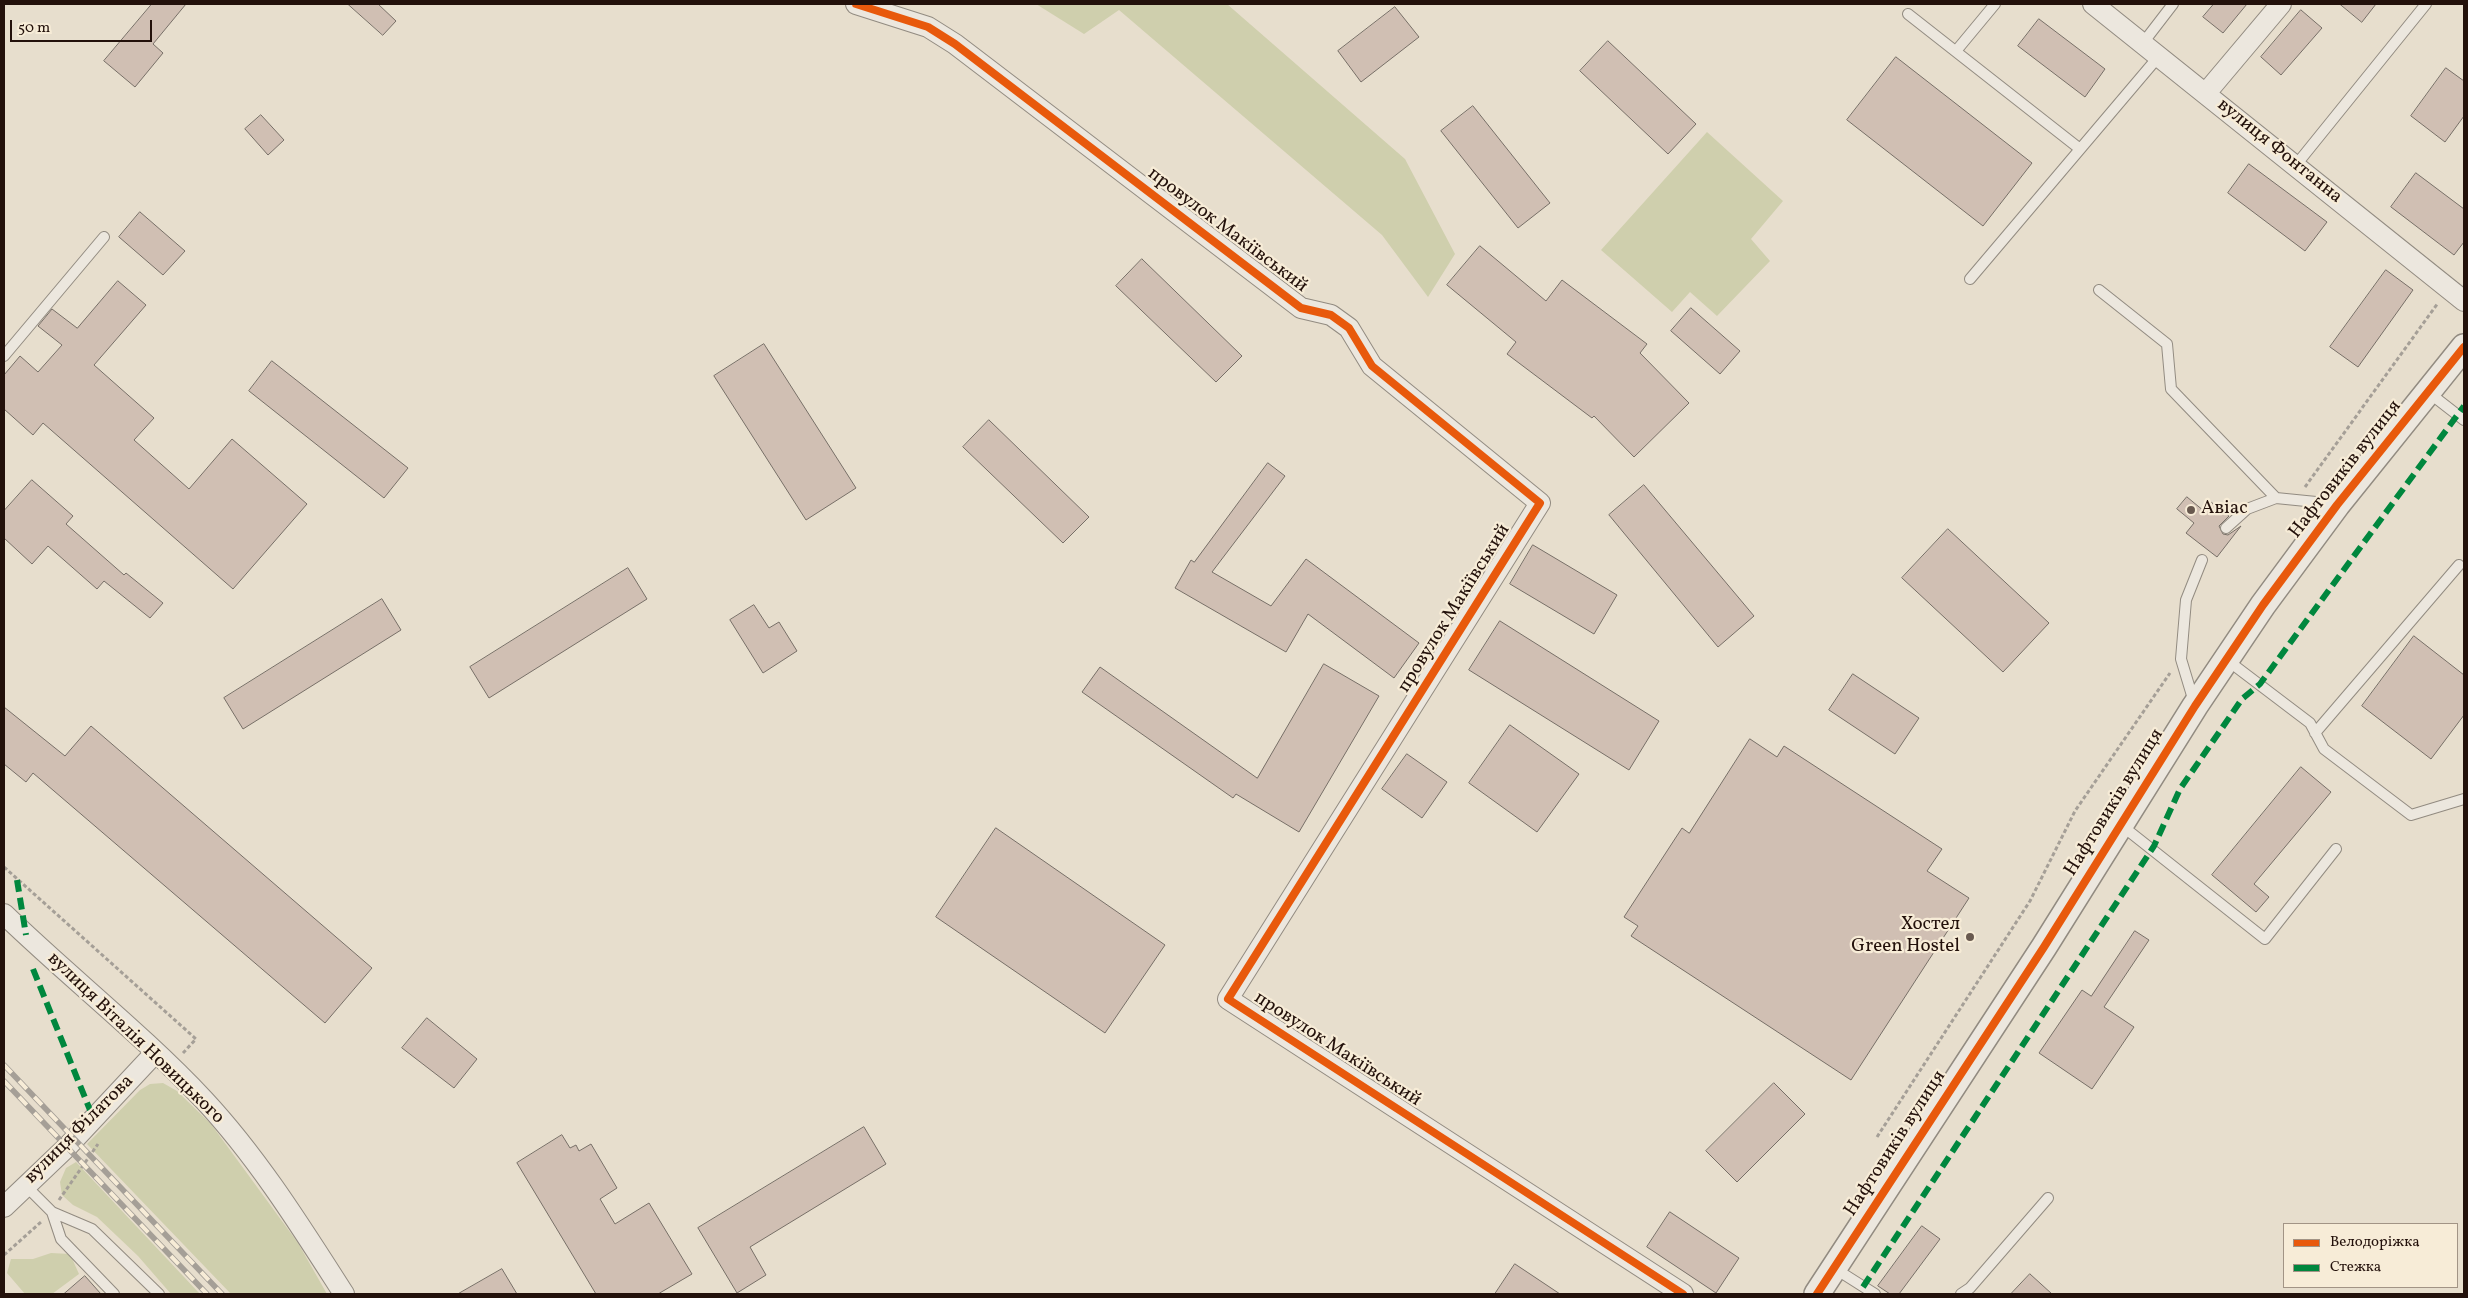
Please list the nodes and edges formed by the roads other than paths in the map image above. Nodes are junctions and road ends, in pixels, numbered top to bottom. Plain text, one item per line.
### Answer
1 (856, 4) edge
2 (1994, 4) edge
3 (2093, 4) edge
4 (2173, 4) edge
5 (2281, 4) edge
6 (2426, 4) edge
7 (1908, 14) dead end
8 (2143, 43) junction
9 (1956, 52) junction
10 (2159, 56) junction
11 (2206, 93) junction
12 (2080, 149) junction
13 (2296, 165) junction
14 (104, 237) dead end
15 (1970, 279) dead end
16 (2099, 290) dead end
17 (2457, 295) edge
18 (2464, 347) edge
19 (4, 356) edge
20 (2428, 392) junction
21 (2464, 420) edge
22 (2276, 498) junction
23 (2337, 505) junction
24 (2226, 528) dead end
25 (2202, 560) dead end
26 (2459, 565) dead end
27 (2226, 659) junction
28 (2195, 706) junction
29 (2315, 733) junction
30 (2464, 799) edge
31 (2121, 825) junction
32 (2336, 849) dead end
33 (4, 914) edge
34 (156, 1053) junction
35 (26, 1186) junction
36 (2048, 1198) dead end
37 (4, 1206) edge
38 (52, 1212) junction
39 (1834, 1268) junction
40 (114, 1294) edge
41 (159, 1294) edge
42 (344, 1294) edge
43 (1683, 1294) edge
44 (1817, 1294) edge
45 (1875, 1294) edge
46 (1961, 1294) edge

1 - 43 street, провулок Макіївський
2 - 9 lane
3 - 8 street, вулиця Фонтанна
4 - 8 lane
5 - 11 street
6 - 13 lane
7 - 9 lane
8 - 10 street, вулиця Фонтанна
9 - 12 lane
10 - 11 street, вулиця Фонтанна
10 - 12 lane
11 - 13 street, вулиця Фонтанна
12 - 15 lane
13 - 17 street, вулиця Фонтанна
14 - 19 lane
16 - 22 lane
18 - 20 street, Нафтовиків вулиця
20 - 21 lane
20 - 23 street, Нафтовиків вулиця
22 - 23 lane
22 - 24 lane
23 - 27 street, Нафтовиків вулиця
25 - 28 lane
26 - 29 lane
27 - 28 street, Нафтовиків вулиця
27 - 29 lane
28 - 31 street, Нафтовиків вулиця
29 - 30 lane
31 - 32 lane
31 - 39 street, Нафтовиків вулиця
33 - 34 street, вулиця Віталія Новицького
34 - 35 street, вулиця Філатова
34 - 42 street, вулиця Віталія Новицького
35 - 37 street, вулиця Філатова
35 - 38 lane
36 - 46 lane
38 - 40 lane
38 - 41 lane
39 - 44 street, Нафтовиків вулиця
39 - 45 lane

